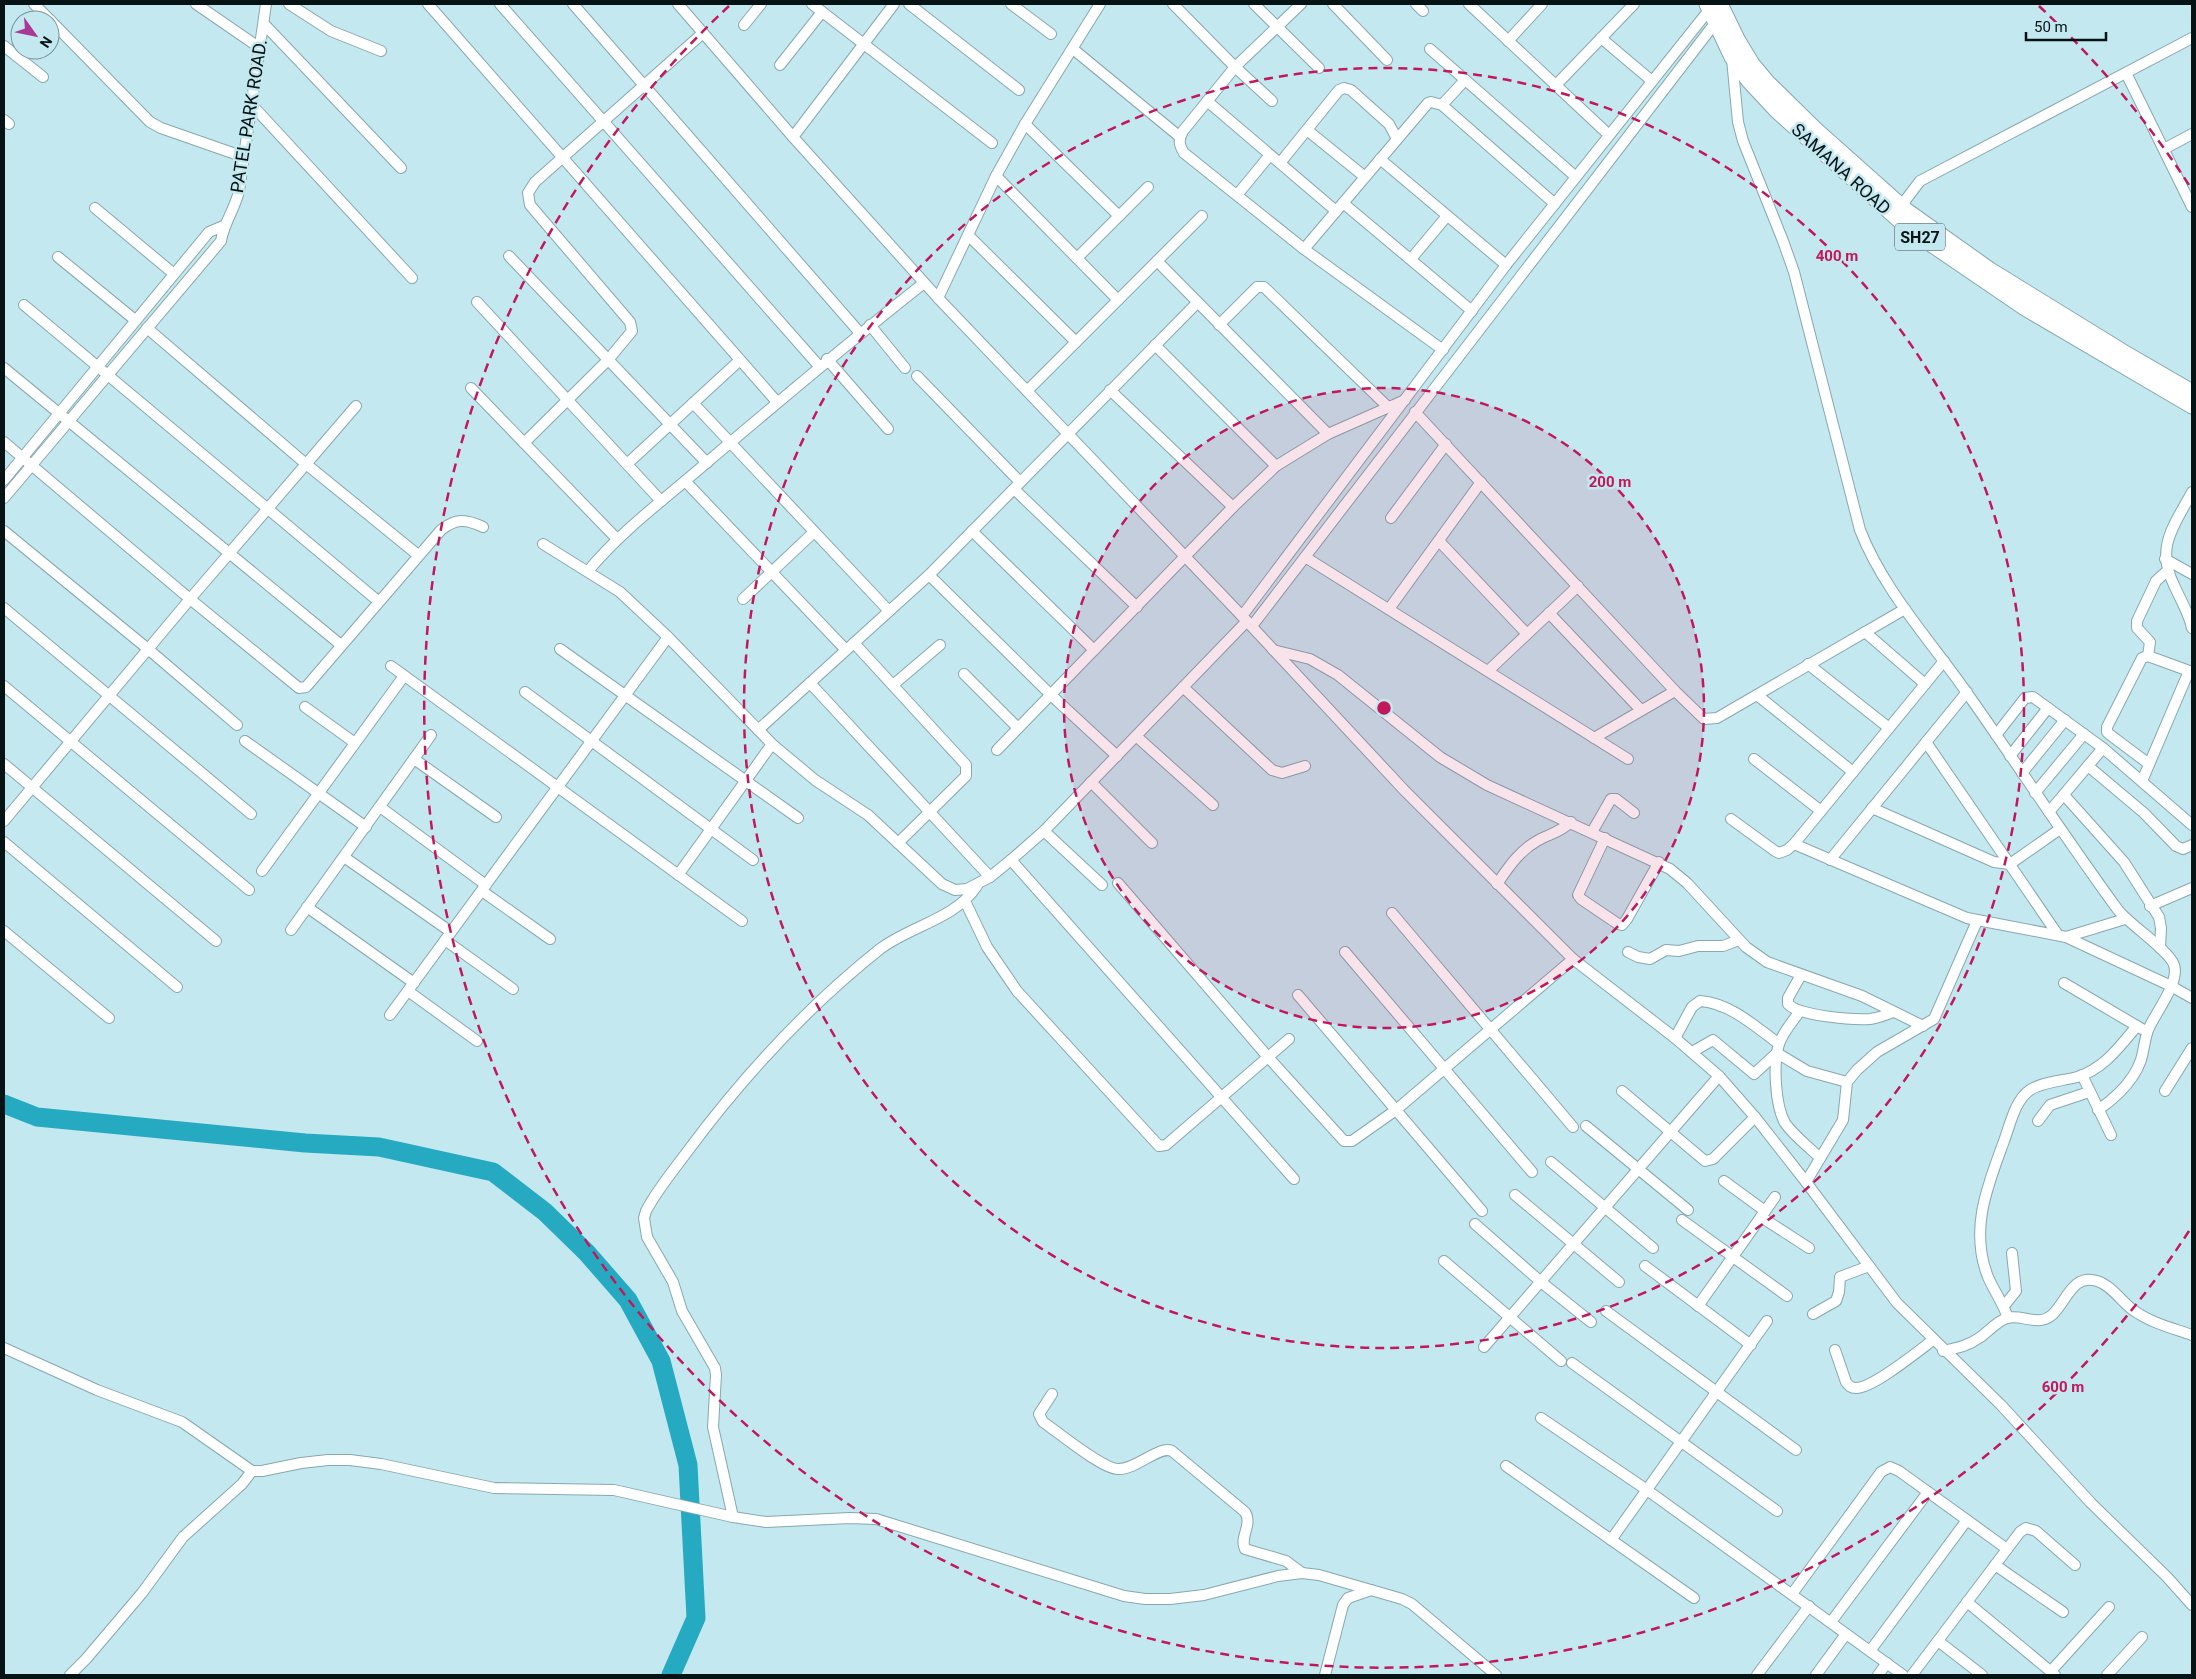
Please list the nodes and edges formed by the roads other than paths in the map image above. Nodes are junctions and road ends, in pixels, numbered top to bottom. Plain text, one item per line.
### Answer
1 (196, 4) edge
2 (266, 4) edge
3 (289, 4) edge
4 (428, 4) edge
5 (500, 4) edge
6 (573, 4) edge
7 (678, 4) edge
8 (760, 4) edge
9 (812, 4) edge
10 (894, 4) edge
11 (909, 4) edge
12 (1012, 4) edge
13 (1100, 4) edge
14 (1173, 4) edge
15 (1254, 4) edge
16 (1301, 4) edge
17 (1333, 4) edge
18 (1469, 4) edge
19 (1542, 4) edge
20 (1634, 4) edge
21 (1715, 9) edge
22 (822, 12) junction
23 (264, 24) junction
24 (744, 25) dead end
25 (1277, 26) junction
26 (60, 30) edge
27 (703, 33) junction
28 (1051, 34) dead end
29 (1601, 38) junction
30 (2192, 38) edge
31 (1508, 41) junction
32 (863, 44) junction
33 (4, 46) edge
34 (260, 48) junction
35 (1073, 49) junction
36 (1430, 49) dead end
37 (381, 51) dead end
38 (1732, 57) junction
39 (1387, 60) dead end
40 (780, 65) dead end
41 (1235, 67) junction
42 (1319, 68) dead end
43 (2126, 73) junction
44 (43, 76) dead end
45 (1465, 80) junction
46 (1652, 81) junction
47 (645, 85) junction
48 (1556, 86) junction
49 (1019, 90) dead end
50 (1207, 101) junction
51 (1272, 101) dead end
52 (252, 105) junction
53 (1442, 105) junction
54 (603, 122) junction
55 (1025, 124) junction
56 (1307, 130) junction
57 (2192, 134) edge
58 (1609, 135) junction
59 (792, 137) junction
60 (1180, 137) junction
61 (1397, 139) junction
62 (992, 143) dead end
63 (2164, 150) junction
64 (1270, 155) junction
65 (244, 156) junction
66 (563, 158) junction
67 (1380, 159) junction
68 (1280, 164) junction
69 (401, 168) dead end
70 (996, 176) junction
71 (1365, 177) junction
72 (1576, 177) junction
73 (1148, 187) dead end
74 (2189, 193) edge
75 (1237, 195) junction
76 (1343, 203) junction
77 (1554, 204) junction
78 (1901, 206) junction
79 (2192, 207) edge
80 (95, 208) dead end
81 (1336, 211) junction
82 (1119, 216) junction
83 (1202, 216) dead end
84 (1447, 216) junction
85 (226, 222) junction
86 (968, 236) junction
87 (1304, 248) junction
88 (509, 256) dead end
89 (58, 257) dead end
90 (1077, 258) junction
91 (1411, 259) junction
92 (1157, 261) junction
93 (1506, 265) junction
94 (174, 274) junction
95 (412, 278) dead end
96 (924, 282) junction
97 (938, 298) junction
98 (1118, 300) junction
99 (477, 302) dead end
100 (1197, 303) junction
101 (24, 305) dead end
102 (1472, 311) junction
103 (136, 320) junction
104 (870, 325) junction
105 (1219, 325) junction
106 (147, 328) junction
107 (860, 333) junction
108 (1076, 342) junction
109 (1155, 345) junction
110 (1443, 350) junction
111 (608, 360) junction
112 (740, 360) junction
113 (823, 363) junction
114 (98, 366) junction
115 (4, 368) edge
116 (905, 368) dead end
117 (108, 374) junction
118 (917, 376) dead end
119 (471, 388) dead end
120 (1110, 390) junction
121 (1027, 391) junction
122 (2192, 392) edge
123 (1406, 399) junction
124 (568, 400) junction
125 (776, 402) junction
126 (693, 403) junction
127 (356, 406) dead end
128 (2192, 406) edge
129 (1388, 407) junction
130 (60, 412) junction
131 (1415, 412) junction
132 (69, 420) junction
133 (670, 424) junction
134 (888, 429) dead end
135 (1068, 433) junction
136 (1328, 434) junction
137 (4, 442) edge
138 (524, 443) junction
139 (729, 444) junction
140 (1446, 444) junction
141 (22, 457) junction
142 (707, 463) junction
143 (306, 464) junction
144 (627, 464) junction
145 (32, 465) junction
146 (1276, 466) junction
147 (4, 480) edge
148 (686, 481) junction
149 (1482, 482) junction
150 (1017, 485) junction
151 (2192, 492) edge
152 (4, 498) edge
153 (661, 501) junction
154 (1232, 507) junction
155 (268, 508) junction
156 (1391, 518) dead end
157 (483, 528) dead end
158 (4, 531) edge
159 (972, 531) junction
160 (814, 532) junction
161 (617, 539) junction
162 (1439, 541) junction
163 (543, 544) dead end
164 (229, 553) junction
165 (418, 555) junction
166 (1186, 557) junction
167 (1305, 557) junction
168 (2165, 559) junction
169 (588, 571) junction
170 (2167, 571) junction
171 (772, 572) junction
172 (2192, 574) edge
173 (929, 575) junction
174 (1578, 586) junction
175 (190, 599) junction
176 (743, 599) dead end
177 (378, 601) junction
178 (1137, 607) junction
179 (4, 608) edge
180 (1389, 609) junction
181 (1905, 609) junction
182 (889, 611) junction
183 (1549, 613) junction
184 (1247, 621) junction
185 (2192, 628) edge
186 (1865, 632) junction
187 (1527, 634) junction
188 (668, 637) junction
189 (341, 645) junction
190 (940, 645) dead end
191 (850, 647) junction
192 (148, 649) junction
193 (560, 649) dead end
194 (1094, 650) junction
195 (1273, 650) junction
196 (2148, 656) junction
197 (1944, 661) junction
198 (1808, 664) junction
199 (391, 666) dead end
200 (1488, 671) junction
201 (2191, 672) edge
202 (964, 674) dead end
203 (404, 676) junction
204 (810, 682) junction
205 (1925, 684) junction
206 (893, 685) junction
207 (4, 686) edge
208 (1184, 687) junction
209 (1675, 691) junction
210 (525, 692) dead end
211 (1967, 692) junction
212 (109, 695) junction
213 (625, 695) junction
214 (1051, 695) junction
215 (1757, 695) junction
216 (305, 707) dead end
217 (2048, 708) junction
218 (1641, 710) junction
219 (2065, 720) junction
220 (236, 725) dead end
221 (1018, 728) junction
222 (1889, 728) junction
223 (758, 730) junction
224 (2084, 734) junction
225 (432, 735) dead end
226 (1996, 735) junction
227 (1136, 736) junction
228 (1594, 738) junction
229 (70, 741) junction
230 (245, 741) dead end
231 (591, 741) junction
232 (1926, 742) junction
233 (355, 743) junction
234 (772, 744) junction
235 (2103, 748) junction
236 (997, 750) dead end
237 (1116, 756) junction
238 (2010, 756) junction
239 (414, 759) junction
240 (1628, 759) dead end
241 (1754, 759) dead end
242 (4, 764) edge
243 (2149, 764) junction
244 (1305, 766) dead end
245 (2088, 766) junction
246 (1853, 772) junction
247 (2022, 773) junction
248 (746, 780) junction
249 (2142, 781) junction
250 (1091, 782) junction
251 (558, 787) junction
252 (32, 788) junction
253 (318, 793) junction
254 (2036, 793) junction
255 (2064, 795) junction
256 (1213, 805) dead end
257 (380, 807) junction
258 (1872, 808) junction
259 (1821, 811) junction
260 (1634, 812) dead end
261 (2049, 812) junction
262 (928, 813) junction
263 (251, 814) dead end
264 (496, 817) dead end
265 (798, 818) dead end
266 (1731, 819) dead end
267 (4, 820) edge
268 (1571, 822) junction
269 (2192, 825) edge
270 (366, 827) junction
271 (710, 829) junction
272 (2060, 829) junction
273 (1044, 831) junction
274 (1592, 832) junction
275 (1605, 838) junction
276 (4, 842) edge
277 (898, 843) junction
278 (1152, 843) dead end
279 (1794, 844) junction
280 (2192, 845) edge
281 (344, 857) junction
282 (753, 860) dead end
283 (1011, 860) junction
284 (1830, 860) junction
285 (1659, 862) junction
286 (2010, 864) junction
287 (262, 871) dead end
288 (678, 875) junction
289 (990, 877) junction
290 (1118, 883) dead end
291 (978, 884) junction
292 (1102, 884) dead end
293 (1497, 884) junction
294 (484, 888) junction
295 (2192, 888) edge
296 (249, 890) dead end
297 (965, 901) junction
298 (2150, 906) junction
299 (307, 907) junction
300 (1392, 913) dead end
301 (2125, 919) junction
302 (742, 921) dead end
303 (1977, 921) junction
304 (291, 930) dead end
305 (4, 931) edge
306 (448, 936) junction
307 (2062, 936) junction
308 (550, 939) dead end
309 (1739, 940) junction
310 (216, 941) dead end
311 (2160, 948) junction
312 (1345, 952) dead end
313 (1628, 952) dead end
314 (1573, 959) junction
315 (1800, 975) junction
316 (2064, 984) dead end
317 (2171, 986) junction
318 (177, 987) dead end
319 (411, 987) junction
320 (513, 989) dead end
321 (1298, 995) dead end
322 (2192, 998) edge
323 (1800, 1011) junction
324 (1893, 1012) junction
325 (390, 1015) dead end
326 (109, 1018) dead end
327 (1923, 1026) junction
328 (2137, 1026) junction
329 (1490, 1029) junction
330 (2147, 1032) junction
331 (1674, 1038) junction
332 (1289, 1039) dead end
333 (477, 1041) dead end
334 (2192, 1048) edge
335 (1778, 1049) junction
336 (1692, 1052) junction
337 (1268, 1057) junction
338 (1443, 1069) junction
339 (2082, 1075) junction
340 (1719, 1076) junction
341 (1847, 1082) junction
342 (1622, 1091) dead end
343 (2165, 1091) dead end
344 (2089, 1092) junction
345 (1222, 1096) junction
346 (1396, 1110) junction
347 (2098, 1110) junction
348 (1755, 1117) junction
349 (2038, 1121) dead end
350 (1586, 1126) dead end
351 (1573, 1128) dead end
352 (1670, 1132) junction
353 (2111, 1135) dead end
354 (1820, 1158) junction
355 (1551, 1162) dead end
356 (1638, 1170) junction
357 (1532, 1172) dead end
358 (1294, 1179) dead end
359 (1724, 1181) dead end
360 (1806, 1182) junction
361 (1515, 1195) dead end
362 (1775, 1197) dead end
363 (1605, 1208) junction
364 (1482, 1210) dead end
365 (1688, 1210) dead end
366 (1763, 1214) junction
367 (1682, 1220) dead end
368 (1475, 1224) dead end
369 (1573, 1244) junction
370 (1653, 1248) dead end
371 (1809, 1248) dead end
372 (2012, 1253) dead end
373 (1732, 1257) junction
374 (1444, 1262) dead end
375 (1645, 1266) dead end
376 (1869, 1266) junction
377 (1541, 1282) junction
378 (1619, 1282) dead end
379 (1787, 1296) dead end
380 (1698, 1306) junction
381 (2004, 1306) junction
382 (1606, 1311) dead end
383 (1813, 1314) dead end
384 (1509, 1318) junction
385 (2008, 1318) junction
386 (1768, 1321) dead end
387 (1591, 1322) dead end
388 (2192, 1335) edge
389 (1933, 1340) junction
390 (1751, 1345) junction
391 (1484, 1347) dead end
392 (4, 1348) edge
393 (1834, 1350) dead end
394 (1944, 1350) junction
395 (1717, 1392) junction
396 (1052, 1394) dead end
397 (1541, 1418) dead end
398 (1682, 1442) junction
399 (1796, 1450) dead end
400 (1506, 1466) dead end
401 (252, 1471) junction
402 (1647, 1490) junction
403 (1928, 1492) junction
404 (1777, 1511) dead end
405 (728, 1515) junction
406 (1967, 1520) junction
407 (1611, 1540) junction
408 (2007, 1549) junction
409 (1995, 1565) junction
410 (2075, 1565) dead end
411 (1302, 1573) junction
412 (1372, 1590) junction
413 (1792, 1594) junction
414 (1694, 1598) dead end
415 (1967, 1602) junction
416 (2192, 1605) edge
417 (1809, 1606) junction
418 (2110, 1607) dead end
419 (2063, 1612) dead end
420 (1831, 1622) junction
421 (1846, 1634) junction
422 (2142, 1637) dead end
423 (1938, 1641) junction
424 (1870, 1651) junction
425 (1887, 1663) junction
426 (2053, 1673) edge
427 (70, 1675) edge
428 (1325, 1675) edge
429 (1496, 1675) edge
430 (1757, 1675) edge
431 (1816, 1675) edge
432 (1878, 1675) edge
433 (1903, 1675) edge
434 (1912, 1675) edge
435 (1982, 1675) edge
436 (2108, 1675) edge

1 - 34 street
2 - 23 street, PATEL PARK ROAD.
3 - 37 street
4 - 66 street
5 - 54 street
6 - 47 street
7 - 27 street
8 - 24 street
9 - 22 street
10 - 32 street
11 - 49 street
12 - 28 street
13 - 35 street
14 - 41 street
15 - 25 street
16 - 25 street
17 - 39 street
18 - 31 street
19 - 31 street
20 - 29 street
21 - 38 main road, SAMANA ROAD / SH27
21 - 46 street
21 - 78 main road, SAMANA ROAD / SH27
21 - 131 street
22 - 32 street
22 - 40 street
23 - 34 street, PATEL PARK ROAD.
23 - 69 street
25 - 41 street
25 - 42 street
26 - 65 street
27 - 47 street
27 - 59 street
29 - 46 street
29 - 48 street
30 - 43 street
31 - 48 street
32 - 59 street
32 - 62 street
33 - 44 street
34 - 52 street, PATEL PARK ROAD.
35 - 55 street
35 - 60 street
36 - 45 street
38 - 128 main road, SAMANA ROAD / SH27
38 - 181 street
41 - 50 street
41 - 51 street
43 - 63 street
43 - 78 street
45 - 53 street
45 - 72 street
46 - 58 street
47 - 54 street
47 - 107 street
48 - 58 street
50 - 60 street
50 - 64 street
52 - 65 street, PATEL PARK ROAD.
52 - 95 street
53 - 61 street
53 - 77 street
54 - 66 street
54 - 113 street
55 - 70 street
55 - 82 street
56 - 61 street
56 - 68 street
56 - 71 street
57 - 63 street
58 - 72 street
59 - 96 street
60 - 75 street
61 - 67 street
63 - 74 street
64 - 68 street
64 - 75 street
65 - 85 street, PATEL PARK ROAD.
66 - 111 street
66 - 112 street
67 - 71 street
67 - 84 street
68 - 81 street
70 - 86 street
70 - 90 street
71 - 76 street
72 - 77 street
73 - 82 street
74 - 79 street
75 - 87 street
76 - 81 street
76 - 91 street
77 - 93 street
78 - 122 main road, SAMANA ROAD / SH27
80 - 94 street
81 - 87 street
82 - 90 street
83 - 92 street
84 - 91 street
84 - 93 street
85 - 94 street
85 - 106 street, PATEL PARK ROAD.
86 - 97 street
86 - 108 street
87 - 110 street
88 - 111 street
89 - 103 street
90 - 98 street
91 - 102 street
92 - 98 street
92 - 100 street
93 - 102 street
94 - 103 street
96 - 97 street
96 - 104 street
97 - 121 street
98 - 108 street
99 - 124 street
100 - 105 street
100 - 109 street
101 - 114 street
102 - 110 street
103 - 114 street
104 - 107 street
104 - 116 street
105 - 129 street
105 - 136 street
106 - 117 street, PATEL PARK ROAD.
106 - 143 street
107 - 113 street
108 - 121 street
109 - 120 street
109 - 146 street
110 - 123 street
111 - 124 street
111 - 133 street
112 - 125 street
112 - 126 street
113 - 125 street
113 - 134 street
114 - 117 street
114 - 130 street
115 - 130 street
117 - 132 street, PATEL PARK ROAD.
117 - 155 street
118 - 150 street
119 - 138 street
120 - 135 street
120 - 154 street
121 - 135 street
123 - 129 street
123 - 184 street
124 - 138 street
124 - 144 street
125 - 139 street
126 - 133 street
126 - 139 street
127 - 143 street
129 - 136 street
130 - 132 street
130 - 141 street
131 - 140 street
131 - 167 street
132 - 145 street, PATEL PARK ROAD.
132 - 164 street
133 - 142 street
133 - 144 street
135 - 150 street
135 - 166 street
136 - 146 street
137 - 141 street
138 - 161 street
139 - 142 street
139 - 160 street
140 - 149 street
140 - 156 street
141 - 145 street
141 - 147 street
142 - 148 street
143 - 155 street
143 - 165 street
144 - 153 street
145 - 152 street, PATEL PARK ROAD.
145 - 175 street
146 - 154 street
148 - 153 street
148 - 171 street
149 - 162 street
149 - 174 street
150 - 159 street
150 - 178 street
151 - 168 street
153 - 161 street
154 - 166 street
155 - 164 street
155 - 177 street
157 - 165 street
158 - 192 street
159 - 173 street
159 - 194 street
160 - 171 street
160 - 182 street
161 - 169 street
162 - 180 street
162 - 187 street
163 - 169 street
164 - 175 street
164 - 189 street
165 - 177 street
166 - 178 street
166 - 184 street
167 - 180 street
167 - 184 street
168 - 170 street
168 - 172 street
169 - 188 street
170 - 185 street
170 - 196 street
171 - 176 street
171 - 191 street
173 - 182 street
173 - 214 street
174 - 183 street
174 - 209 street
175 - 189 street
175 - 192 street
177 - 189 street
178 - 194 street
179 - 212 street
180 - 200 street
181 - 186 street
181 - 197 street
182 - 191 street
183 - 187 street
183 - 218 street
184 - 195 street
184 - 208 street
186 - 198 street
186 - 205 street
187 - 200 street
188 - 213 street
188 - 223 street
190 - 206 street
191 - 204 street
191 - 206 street
192 - 212 street
192 - 220 street
193 - 213 street
194 - 214 street
195 - 268 street
195 - 293 street
196 - 201 street
196 - 243 street
197 - 205 street
197 - 211 street
198 - 215 street
198 - 222 street
199 - 203 street
200 - 228 street
201 - 243 street
202 - 221 street
203 - 233 street
203 - 251 street
204 - 223 street
204 - 262 street
205 - 222 street
206 - 262 street
207 - 229 street
208 - 227 street
208 - 244 street
209 - 215 street
209 - 218 street
210 - 231 street
211 - 226 street
211 - 232 street
212 - 229 street
212 - 263 street
213 - 231 street
213 - 248 street
214 - 221 street
214 - 237 street
215 - 246 street
216 - 233 street
217 - 219 street
217 - 226 street
217 - 238 street
218 - 228 street
219 - 224 street
219 - 247 street
221 - 236 street
222 - 246 street
223 - 234 street
224 - 235 street
224 - 254 street
225 - 239 street
226 - 238 street
227 - 237 street
227 - 256 street
228 - 240 street
229 - 252 street
229 - 296 street
230 - 253 street
231 - 251 street
231 - 271 street
232 - 258 street
232 - 286 street
233 - 253 street
234 - 248 street
234 - 277 street
235 - 245 street
235 - 249 street
237 - 250 street
238 - 247 street
239 - 257 street
239 - 264 street
241 - 259 street
242 - 252 street
243 - 249 street
245 - 255 street
245 - 280 street
246 - 259 street
247 - 254 street
248 - 265 street
248 - 271 street
249 - 269 street
250 - 273 street
250 - 278 street
251 - 288 street
251 - 294 street
252 - 267 street
252 - 310 street
253 - 270 street
253 - 287 street
254 - 261 street
255 - 261 street
255 - 298 street
257 - 270 street
257 - 294 street
258 - 284 street
258 - 286 street
259 - 279 street
260 - 274 street
261 - 272 street
262 - 277 street
262 - 289 street
266 - 279 street
268 - 274 street
268 - 293 street
270 - 281 street
271 - 282 street
271 - 288 street
272 - 286 street
272 - 301 street
273 - 283 street
273 - 292 street
274 - 275 street
275 - 285 street
275 - 285 street
276 - 318 street
277 - 291 street
279 - 284 street
281 - 299 street
281 - 306 street
283 - 289 street
283 - 345 street
284 - 303 street
285 - 309 street
286 - 307 street
288 - 302 street
289 - 291 street
290 - 337 street
291 - 297 street
293 - 314 street
294 - 306 street
294 - 308 street
295 - 298 street
297 - 345 street
297 - 405 street
298 - 311 street
299 - 304 street
299 - 319 street
300 - 329 street
301 - 307 street
301 - 311 street
303 - 307 street
303 - 327 street
305 - 326 street
306 - 319 street
306 - 320 street
307 - 317 street
309 - 313 street
309 - 315 street
311 - 317 street
312 - 338 street
314 - 329 street
314 - 331 street
315 - 323 street
315 - 324 street
316 - 328 street
317 - 322 street
317 - 330 street
319 - 325 street
319 - 333 street
321 - 346 street
323 - 324 street
323 - 335 street
324 - 327 street
327 - 341 street
328 - 330 street
328 - 339 street
329 - 338 street
329 - 351 street
330 - 347 street
331 - 335 street
331 - 336 street
332 - 337 street
334 - 343 street
335 - 336 street
335 - 341 street
335 - 354 street
336 - 340 street
337 - 345 street
337 - 346 street
338 - 346 street
338 - 357 street
339 - 344 street
339 - 381 street
340 - 348 street
340 - 352 street
341 - 354 street
342 - 352 street
344 - 347 street
344 - 349 street
345 - 358 street
346 - 364 street
347 - 353 street
348 - 352 street
348 - 360 street
350 - 356 street
352 - 356 street
354 - 360 street
355 - 363 street
356 - 363 street
356 - 365 street
359 - 366 street
360 - 376 street
361 - 369 street
362 - 366 street
363 - 369 street
363 - 370 street
366 - 371 street
366 - 373 street
367 - 373 street
368 - 377 street
369 - 377 street
369 - 378 street
372 - 381 street
373 - 379 street
373 - 380 street
374 - 384 street
375 - 380 street
376 - 383 street
376 - 389 street
377 - 384 street
377 - 387 street
380 - 390 street
381 - 385 street
382 - 395 street
384 - 391 street
384 - 398 street
385 - 388 street
385 - 394 street
386 - 390 street
389 - 393 street
389 - 394 street
390 - 395 street
392 - 401 street
394 - 416 street
395 - 398 street
395 - 399 street
396 - 411 street
397 - 402 street
398 - 402 street
398 - 404 street
400 - 407 street
401 - 405 street
401 - 427 street
402 - 407 street
402 - 413 street
403 - 406 street
403 - 413 street
403 - 420 street
405 - 411 street
406 - 408 street
406 - 424 street
407 - 414 street
408 - 409 street
408 - 410 street
409 - 415 street
409 - 419 street
411 - 412 street
412 - 428 street
412 - 429 street
413 - 417 street
415 - 423 street
415 - 426 street
417 - 420 street
417 - 430 street
418 - 426 street
420 - 421 street
421 - 424 street
421 - 431 street
422 - 436 street
423 - 434 street
423 - 435 street
424 - 425 street
425 - 432 street
425 - 433 street

